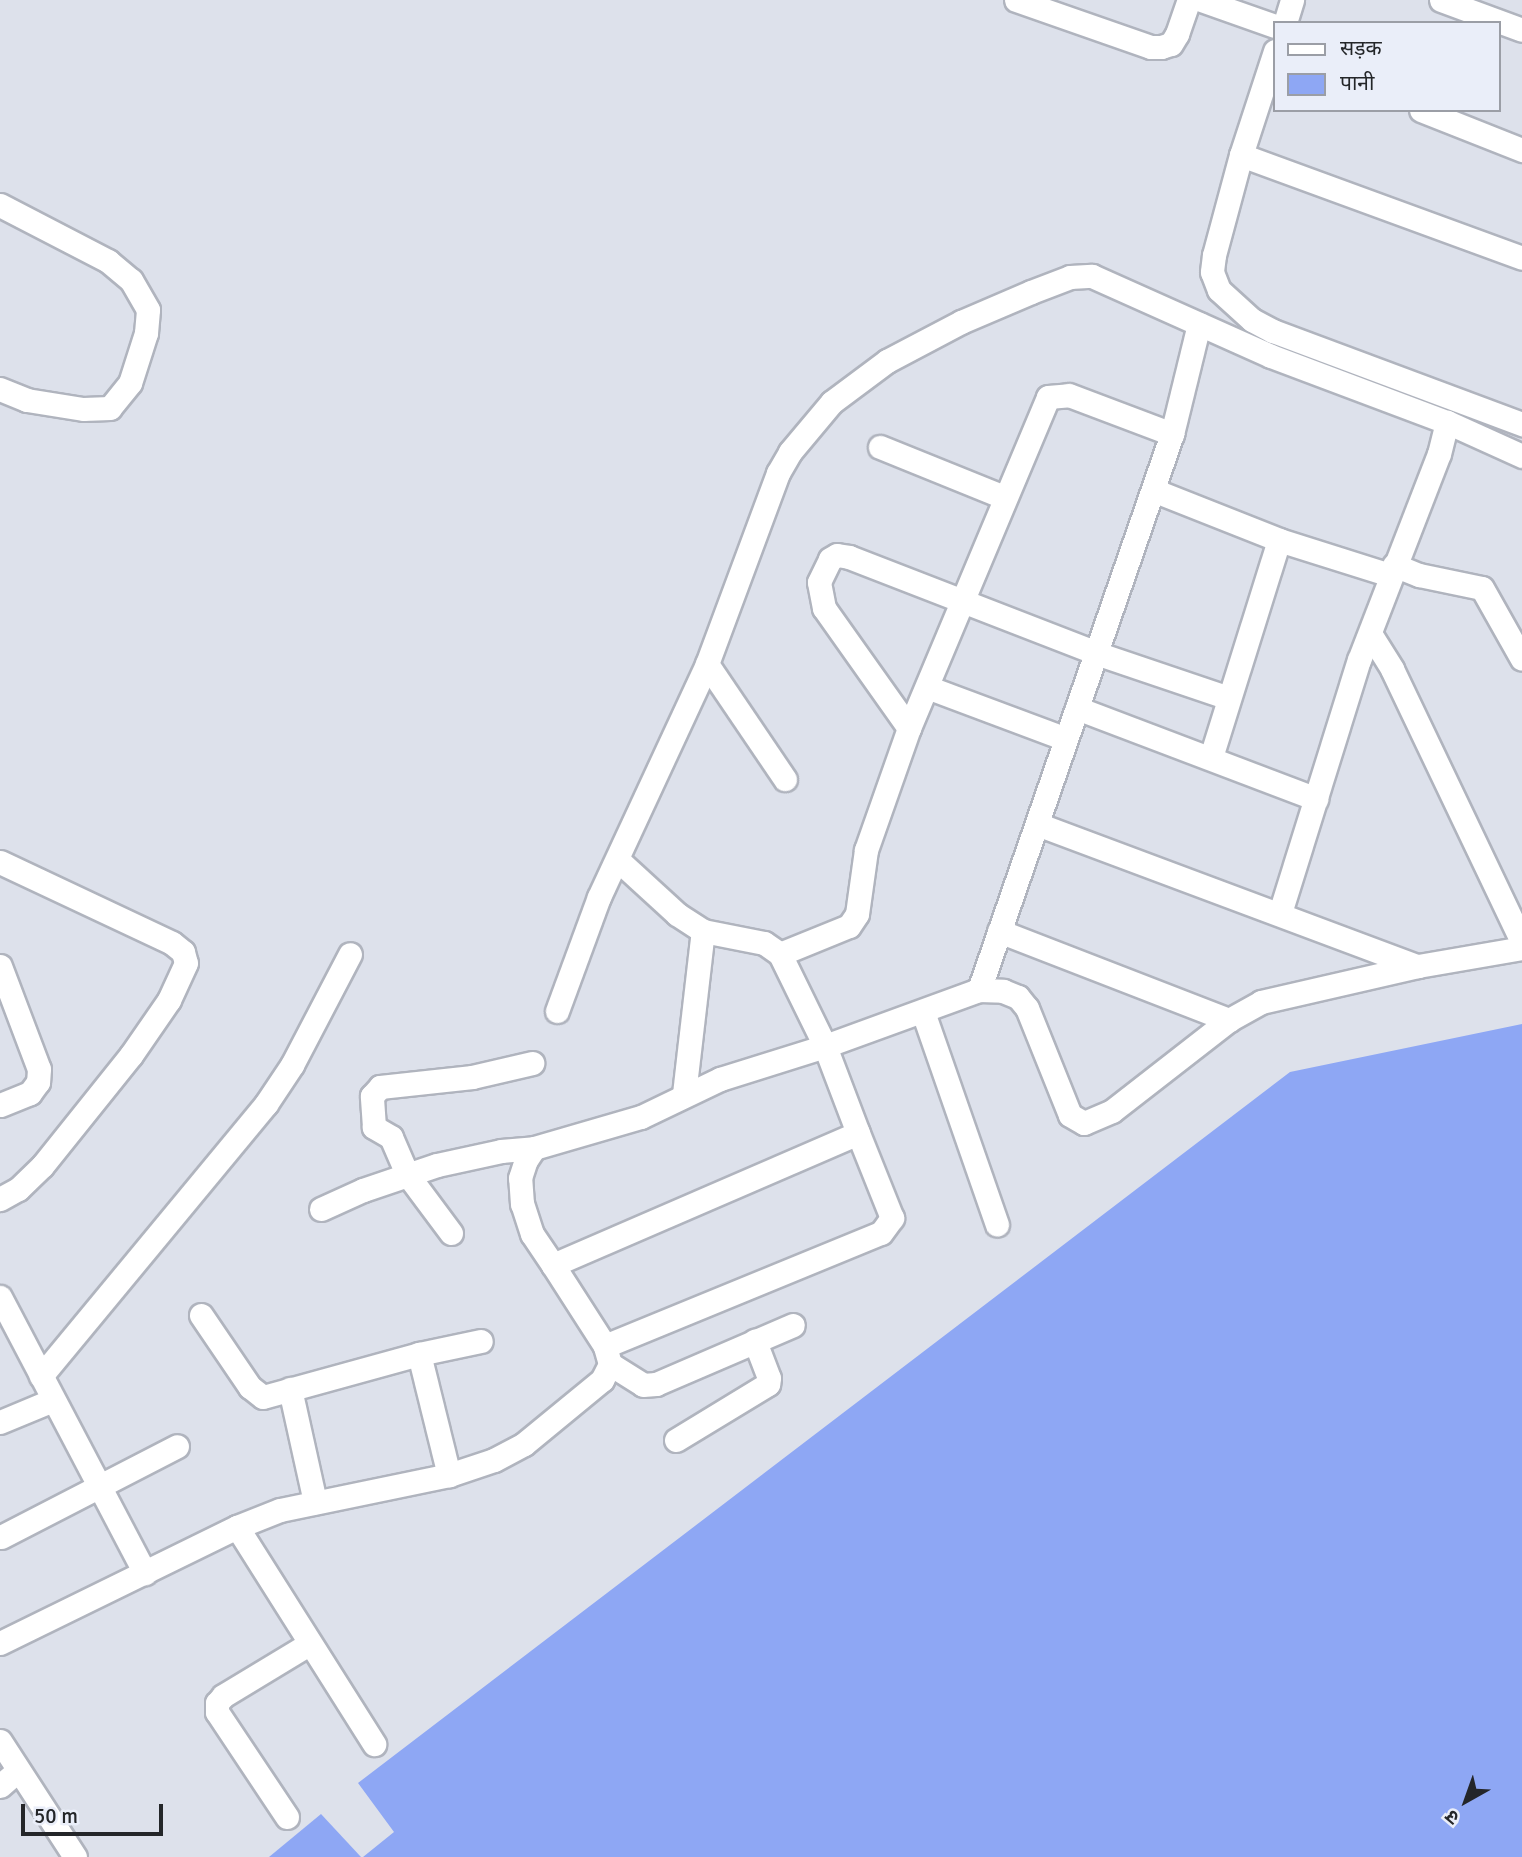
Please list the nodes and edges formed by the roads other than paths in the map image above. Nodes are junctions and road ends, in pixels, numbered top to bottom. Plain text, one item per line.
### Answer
1 (1016, 0) edge
2 (1189, 0) edge
3 (1201, 0) edge
4 (1292, 0) edge
5 (1441, 0) edge
6 (1286, 21) edge
7 (1498, 21) edge
8 (1501, 22) edge
9 (1274, 26) edge
10 (1522, 30) edge
11 (1274, 55) edge
12 (1426, 112) edge
13 (1522, 150) edge
14 (1241, 155) junction
15 (0, 205) edge
16 (1522, 258) edge
17 (1199, 324) junction
18 (0, 389) edge
19 (1447, 422) junction
20 (1522, 424) edge
21 (1172, 434) junction
22 (880, 447) dead end
23 (1522, 456) edge
24 (1153, 490) junction
25 (1004, 497) junction
26 (1279, 540) junction
27 (1392, 570) junction
28 (960, 602) junction
29 (1371, 635) junction
30 (1096, 653) junction
31 (1522, 659) edge
32 (707, 664) junction
33 (928, 687) junction
34 (1228, 698) junction
35 (1077, 708) junction
36 (909, 728) junction
37 (1066, 739) junction
38 (1210, 757) junction
39 (785, 779) dead end
40 (1316, 799) junction
41 (1037, 824) junction
42 (618, 860) junction
43 (0, 862) edge
44 (1280, 913) junction
45 (703, 931) junction
46 (999, 931) junction
47 (1522, 941) edge
48 (1522, 948) edge
49 (350, 954) dead end
50 (780, 954) junction
51 (0, 966) edge
52 (1418, 966) junction
53 (979, 990) junction
54 (557, 1011) dead end
55 (923, 1012) junction
56 (1229, 1020) junction
57 (825, 1046) junction
58 (532, 1063) dead end
59 (684, 1094) junction
60 (0, 1105) edge
61 (858, 1133) junction
62 (534, 1148) junction
63 (407, 1174) junction
64 (0, 1199) edge
65 (321, 1209) dead end
66 (998, 1224) dead end
67 (451, 1233) dead end
68 (553, 1265) junction
69 (0, 1297) edge
70 (201, 1315) dead end
71 (793, 1325) dead end
72 (481, 1341) dead end
73 (755, 1342) junction
74 (419, 1353) junction
75 (607, 1355) junction
76 (41, 1376) junction
77 (290, 1389) junction
78 (53, 1400) junction
79 (0, 1422) edge
80 (676, 1440) dead end
81 (177, 1446) dead end
82 (449, 1475) junction
83 (101, 1487) junction
84 (315, 1503) junction
85 (237, 1527) junction
86 (1, 1537) edge
87 (145, 1573) junction
88 (0, 1643) edge
89 (309, 1644) junction
90 (0, 1741) edge
91 (374, 1744) dead end
92 (8, 1778) edge
93 (288, 1817) dead end
94 (75, 1857) edge

1 - 2 street
3 - 9 street
4 - 6 street
5 - 7 street
8 - 10 street
11 - 14 street
12 - 13 street
14 - 16 street
14 - 20 street
15 - 18 street
17 - 19 street
17 - 21 street
17 - 32 street
19 - 23 street
19 - 27 street
21 - 24 street
21 - 25 street
22 - 25 street
24 - 26 street
24 - 30 street
25 - 28 street
26 - 27 street
26 - 34 street
27 - 29 street
27 - 31 street
28 - 30 street
28 - 33 street
28 - 36 street
29 - 40 street
29 - 47 street
30 - 34 street
30 - 35 street
32 - 39 street
32 - 42 street
33 - 36 street
33 - 37 street
34 - 38 street
35 - 37 street
35 - 38 street
36 - 50 street
37 - 41 street
38 - 40 street
40 - 44 street
41 - 44 street
41 - 46 street
42 - 45 street
42 - 54 street
43 - 64 street
44 - 52 street
45 - 50 street
45 - 59 street
46 - 53 street
46 - 56 street
48 - 52 street
49 - 76 street
50 - 57 street
51 - 60 street
52 - 56 street
53 - 55 street
53 - 56 street
55 - 57 street
55 - 66 street
57 - 59 street
57 - 61 street
58 - 63 street
59 - 62 street
61 - 68 street
61 - 75 street
62 - 63 street
62 - 68 street
63 - 65 street
63 - 67 street
68 - 75 street
69 - 76 street
70 - 77 street
71 - 73 street
72 - 74 street
73 - 75 street
73 - 80 street
74 - 77 street
74 - 82 street
75 - 82 street
76 - 78 street
77 - 84 street
78 - 79 street
78 - 83 street
81 - 83 street
82 - 84 street
83 - 86 street
83 - 87 street
84 - 85 street
85 - 87 street
85 - 89 street
87 - 88 street
89 - 91 street
89 - 93 street
90 - 92 street
92 - 94 street

